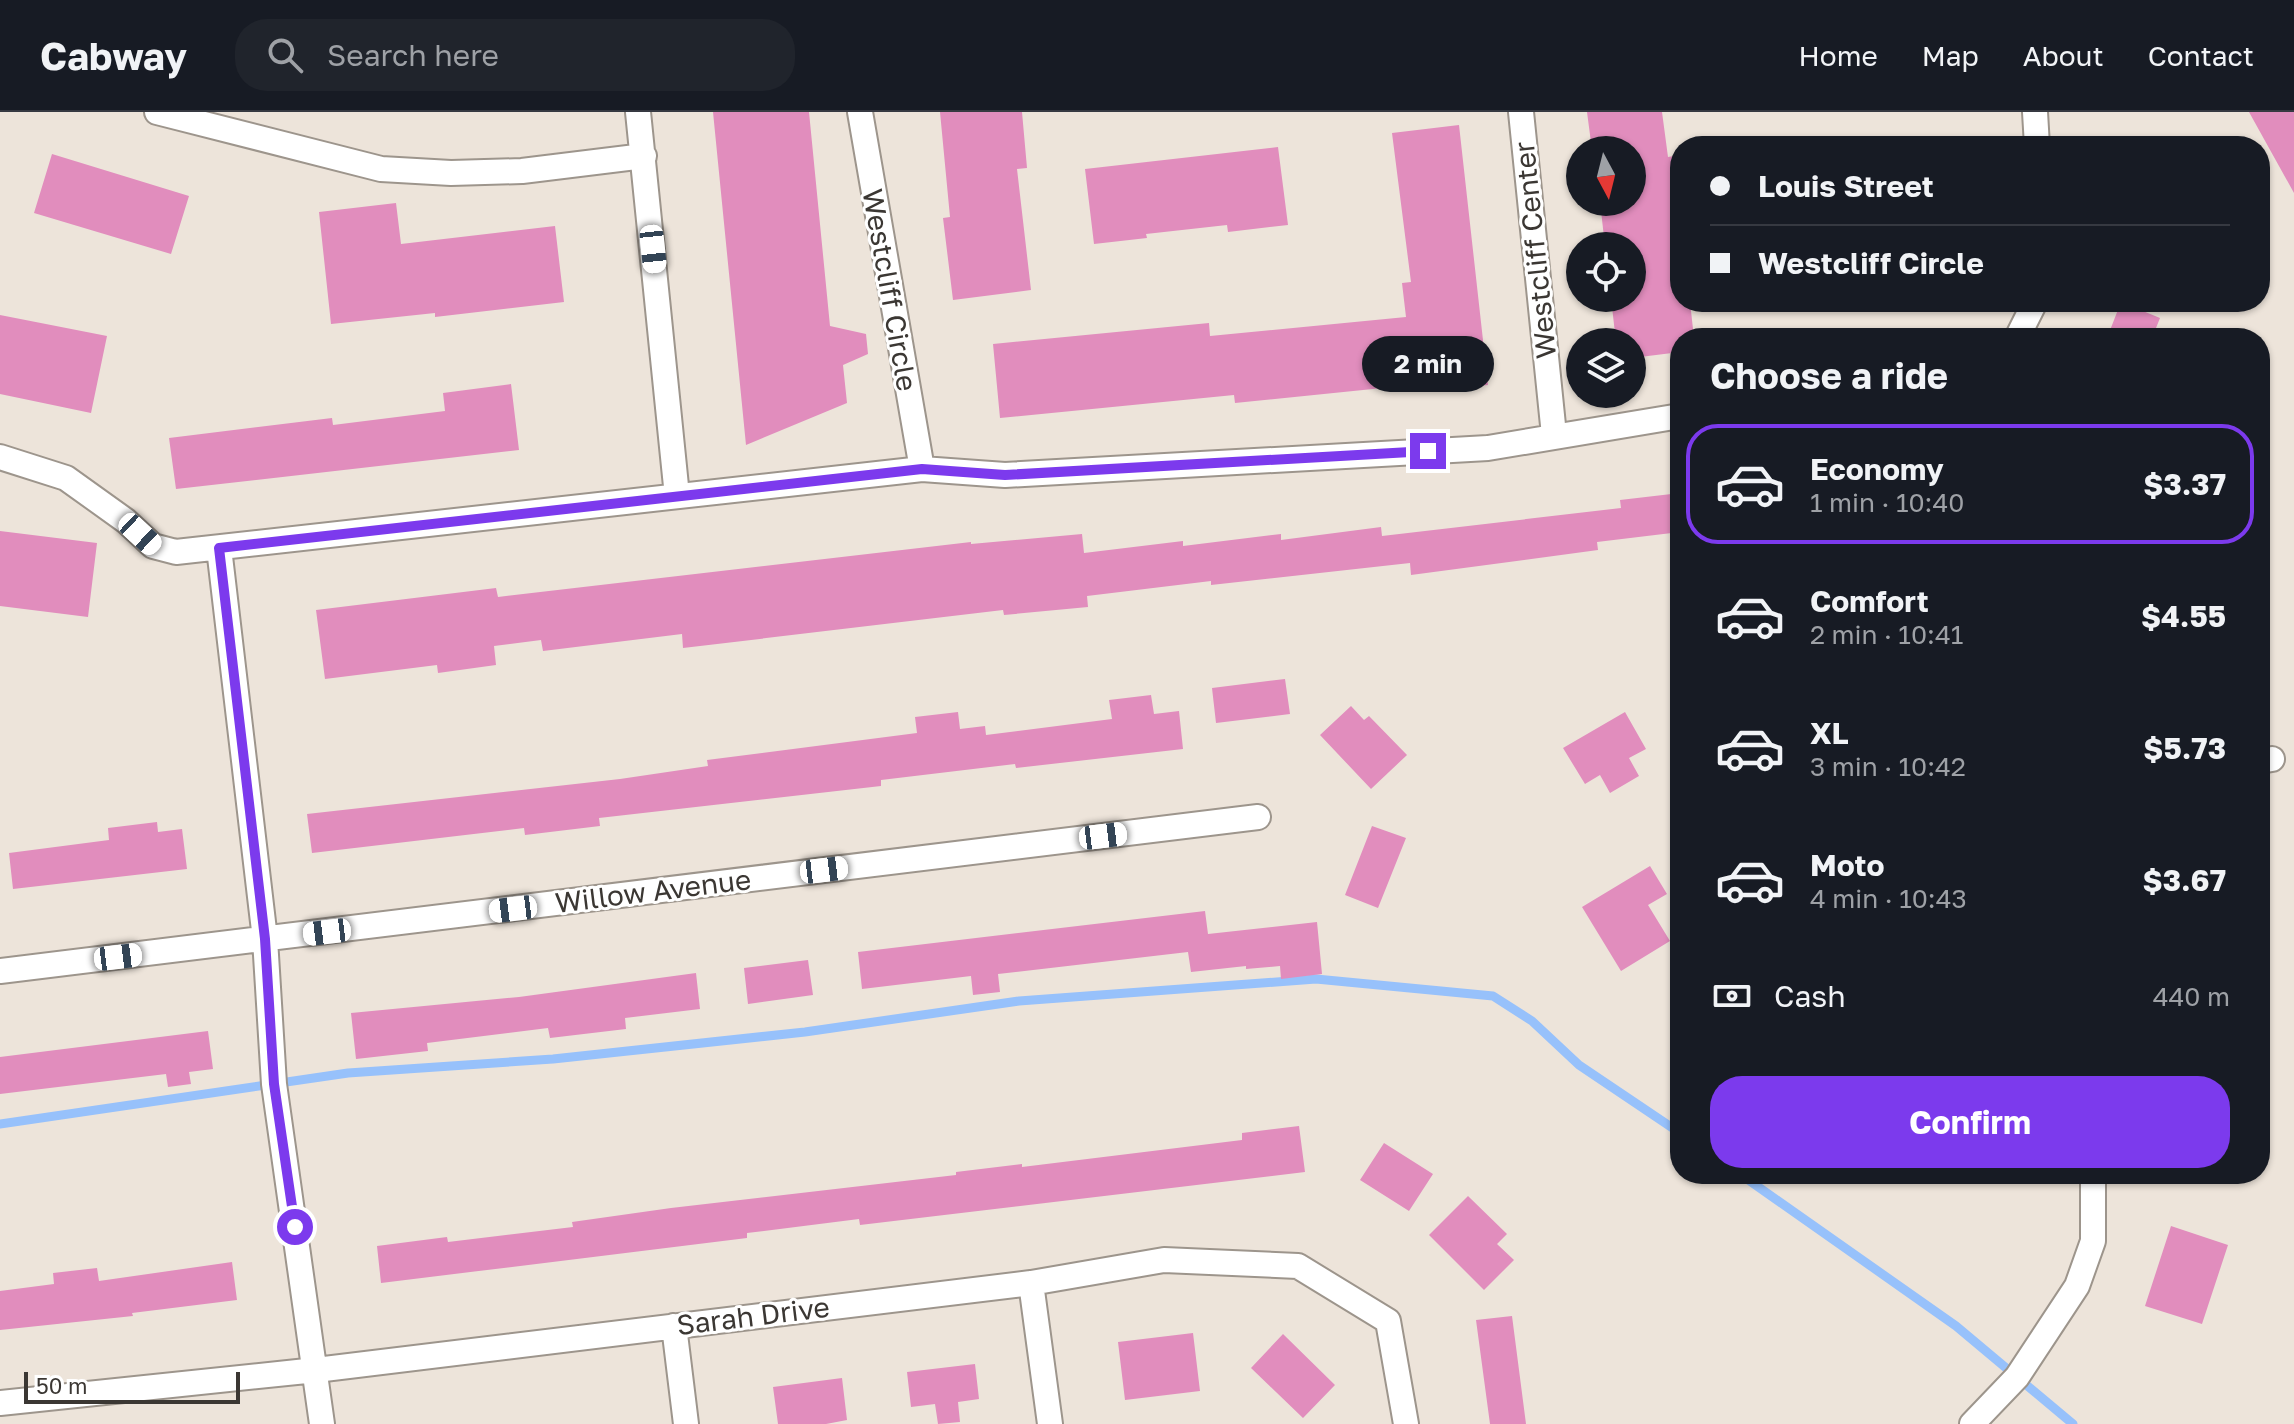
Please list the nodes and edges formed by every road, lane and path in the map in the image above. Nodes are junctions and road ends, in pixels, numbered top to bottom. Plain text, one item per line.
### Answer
1 (157, 112) edge
2 (638, 112) edge
3 (860, 112) edge
4 (1521, 112) edge
5 (2035, 112) edge
6 (2036, 136) edge
7 (644, 156) junction
8 (1670, 418) edge
9 (1554, 435) junction
10 (0, 457) edge
11 (922, 469) junction
12 (677, 496) junction
13 (219, 548) junction
14 (1258, 817) dead end
15 (265, 939) junction
16 (0, 971) edge
17 (2093, 1184) edge
18 (1031, 1283) junction
19 (674, 1326) junction
20 (316, 1370) junction
21 (0, 1403) edge
22 (322, 1424) edge
23 (686, 1424) edge
24 (1050, 1424) edge
25 (1406, 1424) edge
26 (1972, 1424) edge

1 - 7 street
2 - 7 street
3 - 11 street, Westcliff Circle
4 - 9 street, Westcliff Center
5 - 6 street
7 - 12 street
8 - 9 street
9 - 11 street
10 - 13 street
11 - 12 street
12 - 13 street
13 - 15 street
14 - 15 street, Willow Avenue
15 - 16 street, Willow Avenue
15 - 20 street
17 - 26 street
18 - 19 street, Sarah Drive
18 - 24 street
18 - 25 street, Sarah Drive
19 - 20 street, Sarah Drive
19 - 23 street
20 - 21 street, Sarah Drive
20 - 22 street

